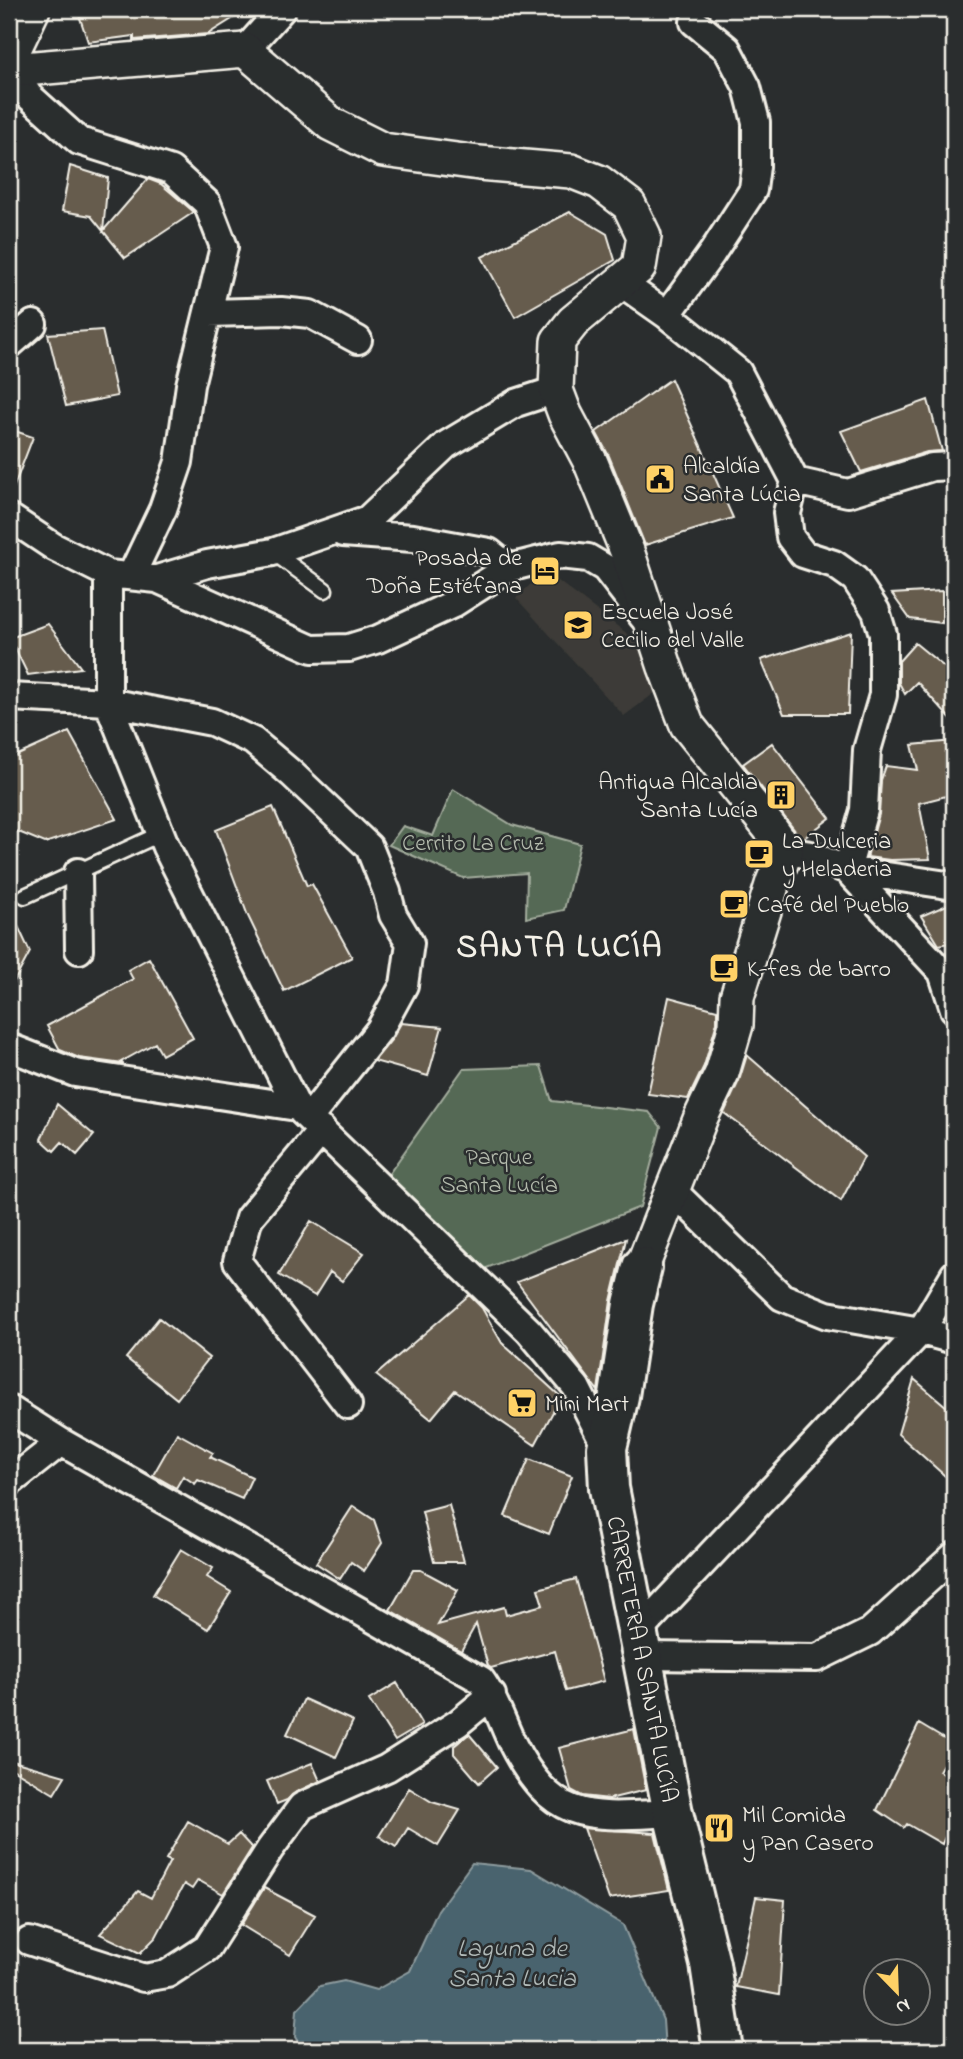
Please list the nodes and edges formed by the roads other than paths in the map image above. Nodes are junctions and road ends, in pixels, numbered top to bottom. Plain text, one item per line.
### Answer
1 (33, 9) edge
2 (282, 9) edge
3 (694, 22) dead end
4 (245, 50) junction
5 (12, 70) junction
6 (620, 282) junction
7 (209, 313) junction
8 (667, 315) junction
9 (33, 324) dead end
10 (358, 340) dead end
11 (9, 345) edge
12 (556, 390) junction
13 (954, 466) edge
14 (795, 481) junction
15 (9, 517) edge
16 (334, 532) junction
17 (273, 552) junction
18 (509, 568) junction
19 (120, 575) junction
20 (157, 579) junction
21 (325, 590) dead end
22 (653, 629) junction
23 (9, 697) edge
24 (108, 702) junction
25 (160, 834) junction
26 (786, 851) junction
27 (847, 870) junction
28 (78, 872) junction
29 (954, 886) edge
30 (25, 896) dead end
31 (79, 950) dead end
32 (954, 1009) edge
33 (9, 1047) edge
34 (309, 1118) junction
35 (673, 1191) junction
36 (642, 1267) joint
37 (954, 1275) edge
38 (921, 1331) junction
39 (954, 1340) edge
40 (348, 1405) dead end
41 (9, 1409) edge
42 (61, 1442) junction
43 (607, 1448) junction
44 (9, 1483) edge
45 (954, 1556) edge
46 (640, 1644) junction
47 (492, 1695) junction
48 (673, 1814) junction
49 (29, 1941) dead end
50 (723, 2050) edge

1 - 5 street
2 - 4 street
3 - 8 street
4 - 5 street
4 - 6 street
5 - 7 street
6 - 8 street
6 - 12 street
7 - 10 street
7 - 19 street
8 - 14 street
9 - 11 street
12 - 16 street
12 - 22 street
13 - 14 street
14 - 27 street
15 - 19 street
16 - 17 street
16 - 18 street
17 - 20 street
17 - 21 lane
18 - 20 street
18 - 22 street
19 - 20 street
19 - 24 street
22 - 26 street
23 - 24 street
24 - 25 street
24 - 34 street
25 - 28 lane
25 - 34 street
26 - 27 street
26 - 35 street
27 - 29 street
27 - 32 street
28 - 30 lane
28 - 31 street
33 - 34 street
34 - 40 street
34 - 43 street
35 - 36 street
35 - 38 street
36 - 43 main road, CARRETERA A SANTA LUCÍA
37 - 38 street
38 - 39 street
38 - 46 street
41 - 42 street
42 - 44 street
42 - 47 street
43 - 46 main road, CARRETERA A SANTA LUCÍA
45 - 46 street
46 - 48 main road, CARRETERA A SANTA LUCÍA
47 - 48 street
47 - 49 street
48 - 50 main road, CARRETERA A SANTA LUCÍA

